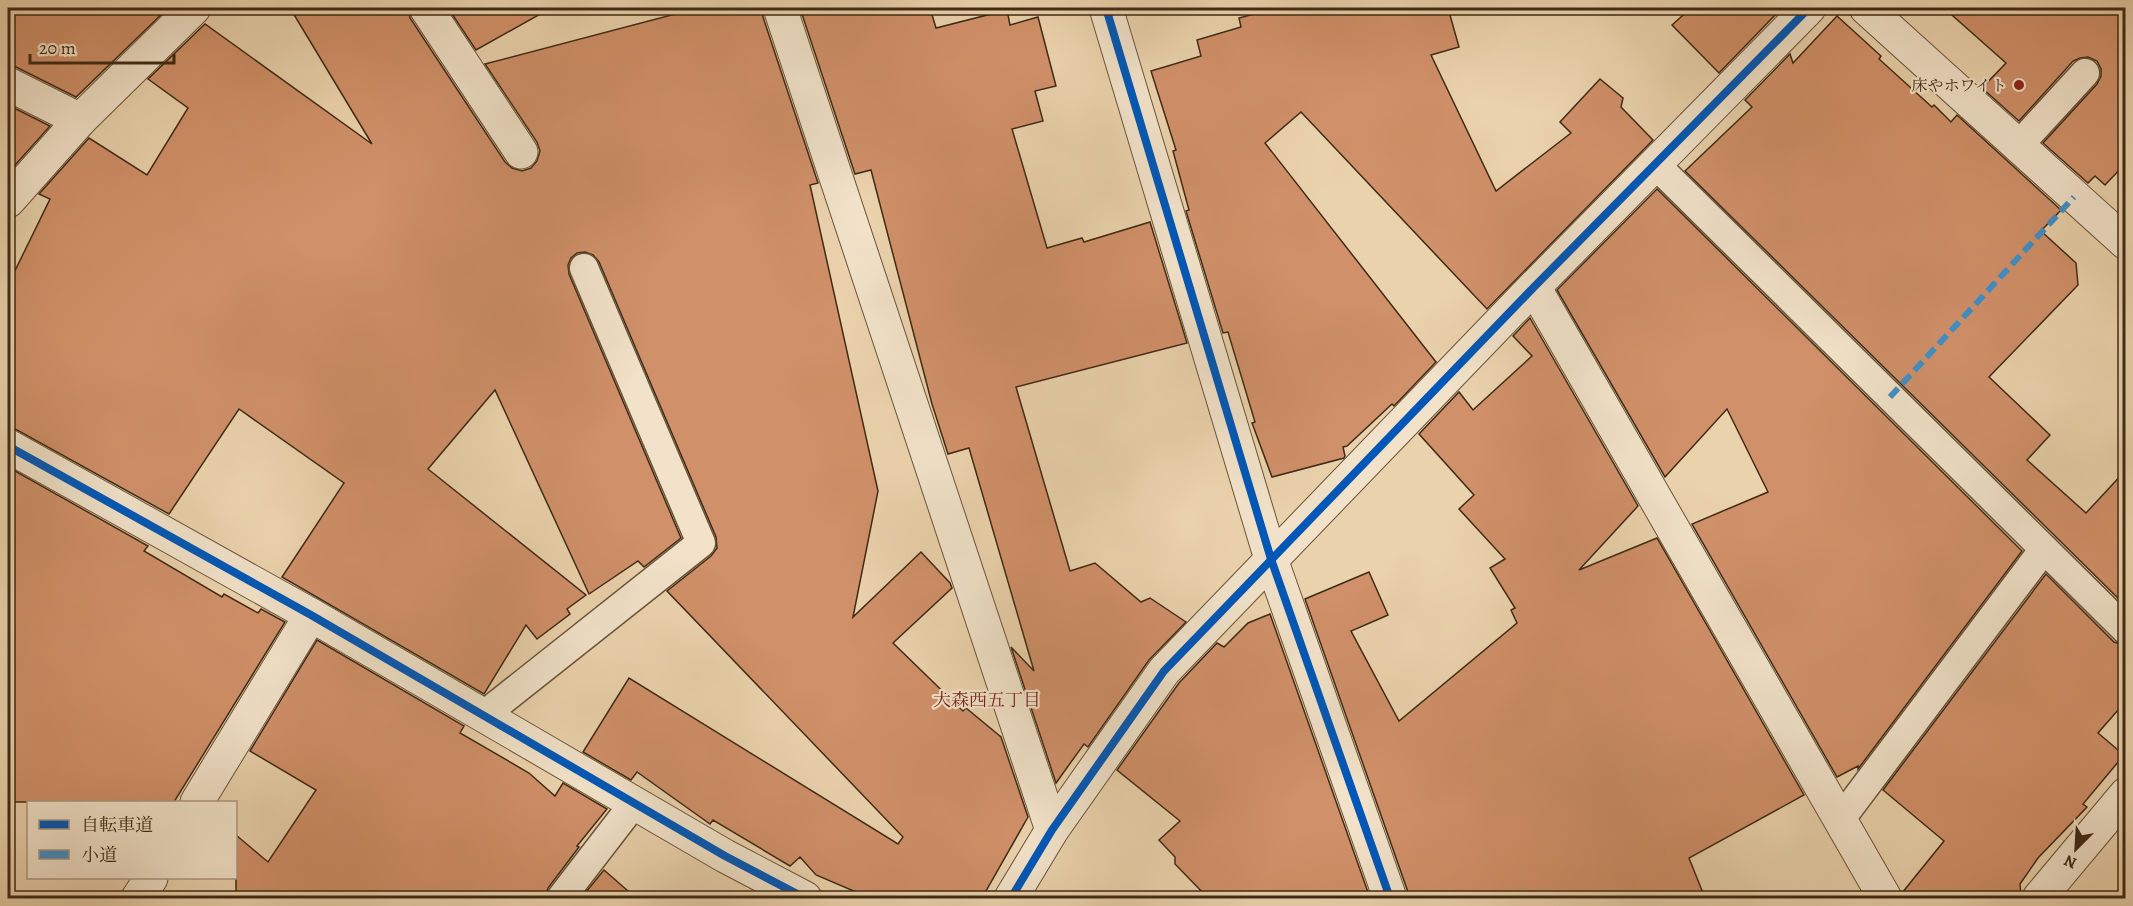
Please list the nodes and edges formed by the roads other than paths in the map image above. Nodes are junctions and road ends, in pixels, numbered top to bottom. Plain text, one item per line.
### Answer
1 (194, 8) edge
2 (426, 8) edge
3 (780, 8) edge
4 (1106, 8) edge
5 (1809, 8) edge
6 (1866, 8) edge
7 (2085, 73) dead end
8 (8, 84) edge
9 (80, 120) junction
10 (2018, 146) junction
11 (521, 152) dead end
12 (1655, 164) junction
13 (8, 201) edge
14 (2126, 243) edge
15 (584, 268) dead end
16 (1534, 287) junction
17 (8, 446) edge
18 (2044, 549) junction
19 (1271, 559) junction
20 (311, 615) junction
21 (2126, 630) edge
22 (484, 715) junction
23 (2126, 794) edge
24 (198, 801) edge
25 (635, 802) junction
26 (1840, 820) junction
27 (1052, 830) junction
28 (150, 879) edge
29 (138, 898) edge
30 (561, 898) edge
31 (805, 898) edge
32 (1011, 898) edge
33 (1390, 898) edge
34 (1885, 898) edge
35 (2039, 898) edge

1 - 9 street
2 - 11 street
3 - 27 street
4 - 19 street
5 - 12 street
6 - 10 street
7 - 10 lane
8 - 9 street
9 - 13 street
10 - 14 street
12 - 16 street
12 - 18 lane
15 - 22 lane
16 - 19 street
16 - 26 street
17 - 20 street
18 - 21 lane
18 - 26 lane
19 - 27 street
19 - 33 street
20 - 22 street
20 - 24 street
22 - 25 street
23 - 35 street
25 - 30 lane
25 - 31 street
26 - 34 street
27 - 32 street
28 - 29 street

